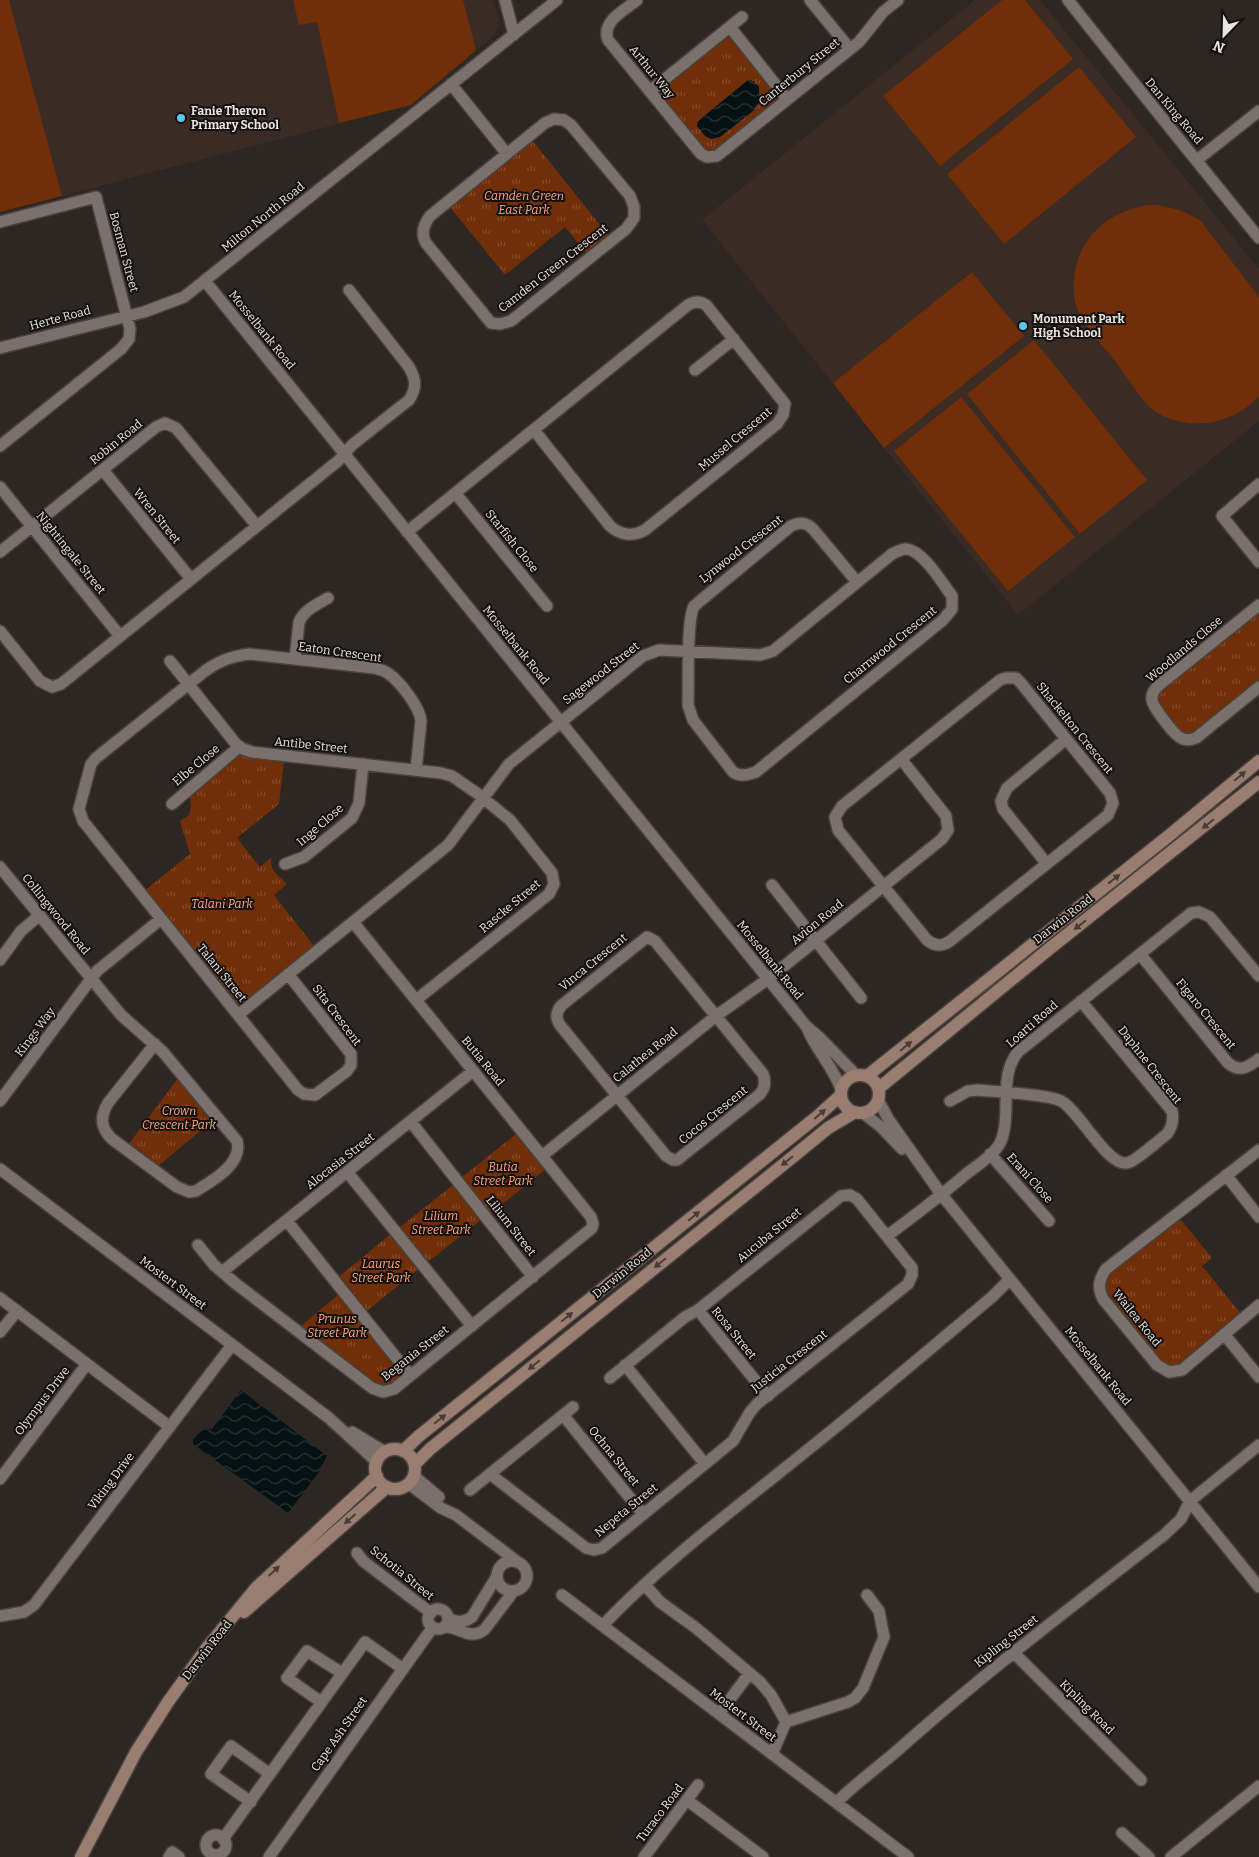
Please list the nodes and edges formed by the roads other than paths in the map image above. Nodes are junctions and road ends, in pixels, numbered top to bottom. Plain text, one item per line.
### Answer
1 (505, 0) edge
2 (557, 0) edge
3 (637, 0) edge
4 (810, 0) edge
5 (898, 0) edge
6 (1068, 0) edge
7 (742, 17) dead end
8 (730, 27) junction
9 (514, 35) junction
10 (850, 49) junction
11 (451, 84) junction
12 (650, 91) junction
13 (787, 99) junction
14 (1259, 111) edge
15 (507, 154) junction
16 (711, 158) joint
17 (1197, 160) junction
18 (0, 222) edge
19 (1259, 238) edge
20 (205, 281) junction
21 (349, 290) dead end
22 (126, 315) junction
23 (734, 339) junction
24 (0, 348) edge
25 (695, 370) dead end
26 (534, 430) junction
27 (0, 446) edge
28 (344, 454) junction
29 (103, 470) junction
30 (1259, 484) edge
31 (0, 487) edge
32 (456, 494) junction
33 (32, 526) junction
34 (257, 526) junction
35 (407, 532) junction
36 (0, 552) edge
37 (1259, 562) edge
38 (191, 579) junction
39 (857, 582) junction
40 (328, 598) dead end
41 (1259, 605) edge
42 (547, 606) dead end
43 (0, 631) edge
44 (120, 636) junction
45 (689, 651) junction
46 (295, 659) junction
47 (170, 661) dead end
48 (188, 684) junction
49 (1259, 688) edge
50 (560, 722) junction
51 (1066, 739) junction
52 (239, 747) junction
53 (902, 760) junction
54 (1259, 761) edge
55 (363, 764) junction
56 (416, 770) junction
57 (1259, 782) edge
58 (483, 799) junction
59 (172, 804) dead end
60 (285, 864) dead end
61 (1046, 864) junction
62 (0, 867) edge
63 (772, 885) dead end
64 (884, 886) junction
65 (40, 915) junction
66 (161, 919) junction
67 (353, 922) junction
68 (817, 940) junction
69 (1140, 954) junction
70 (0, 960) edge
71 (288, 974) junction
72 (1259, 976) edge
73 (91, 979) junction
74 (768, 979) junction
75 (861, 998) dead end
76 (416, 1000) junction
77 (1082, 1001) junction
78 (238, 1015) junction
79 (716, 1016) junction
80 (806, 1026) junction
81 (154, 1044) junction
82 (1259, 1059) edge
83 (473, 1071) junction
84 (861, 1075) junction
85 (841, 1092) junction
86 (1006, 1093) junction
87 (878, 1094) junction
88 (617, 1095) junction
89 (0, 1101) edge
90 (950, 1102) dead end
91 (859, 1113) junction
92 (411, 1122) junction
93 (1259, 1150) edge
94 (990, 1154) junction
95 (542, 1156) junction
96 (916, 1162) junction
97 (0, 1169) edge
98 (348, 1173) junction
99 (1226, 1175) junction
100 (941, 1194) junction
101 (591, 1217) joint
102 (1259, 1217) edge
103 (1049, 1220) dead end
104 (287, 1221) junction
105 (888, 1236) junction
106 (198, 1245) dead end
107 (222, 1272) junction
108 (533, 1277) junction
109 (1010, 1280) junction
110 (0, 1298) edge
111 (1259, 1305) edge
112 (16, 1310) junction
113 (698, 1310) junction
114 (472, 1326) junction
115 (0, 1332) edge
116 (1224, 1334) junction
117 (232, 1345) junction
118 (87, 1364) junction
119 (625, 1365) junction
120 (410, 1375) junction
121 (610, 1378) dead end
122 (1259, 1378) edge
123 (768, 1396) junction
124 (572, 1407) dead end
125 (563, 1415) junction
126 (170, 1427) junction
127 (1259, 1445) edge
128 (403, 1451) junction
129 (381, 1457) junction
130 (705, 1464) junction
131 (490, 1474) junction
132 (412, 1475) junction
133 (377, 1476) junction
134 (0, 1479) edge
135 (386, 1487) junction
136 (470, 1490) dead end
137 (1190, 1501) junction
138 (643, 1514) junction
139 (495, 1545) junction
140 (357, 1553) dead end
141 (519, 1563) junction
142 (498, 1572) junction
143 (644, 1585) junction
144 (1259, 1587) edge
145 (513, 1592) junction
146 (562, 1595) dead end
147 (867, 1595) dead end
148 (430, 1613) junction
149 (0, 1616) edge
150 (442, 1624) junction
151 (603, 1626) junction
152 (1014, 1653) junction
153 (403, 1669) junction
154 (342, 1673) junction
155 (749, 1674) junction
156 (321, 1702) junction
157 (719, 1714) junction
158 (786, 1722) junction
159 (772, 1754) junction
160 (270, 1774) junction
161 (1141, 1780) dead end
162 (698, 1785) dead end
163 (1259, 1786) edge
164 (687, 1800) junction
165 (251, 1802) junction
166 (837, 1802) junction
167 (1122, 1833) dead end
168 (227, 1849) edge
169 (211, 1856) edge
170 (81, 1857) edge
171 (88, 1857) edge
172 (169, 1857) edge
173 (179, 1857) edge
174 (269, 1857) edge
175 (644, 1857) edge
176 (764, 1857) edge
177 (908, 1857) edge
178 (1149, 1857) edge
179 (1171, 1857) edge

1 - 9 street
2 - 9 street, Milton North Road
3 - 12 street, Arthur Way
4 - 10 street
5 - 10 street, Canterbury Street
6 - 17 street, Dan King Road
7 - 8 street
8 - 12 street
8 - 13 street
9 - 11 street, Milton North Road
10 - 13 street, Canterbury Street
11 - 15 street
11 - 20 street, Milton North Road
12 - 16 street, Arthur Way
13 - 16 street, Canterbury Street
14 - 17 street
15 - 15 street, Camden Green Crescent
17 - 19 street, Dan King Road
18 - 22 street, Bosman Street
20 - 22 street, Milton North Road
20 - 28 street, Mosselbank Road
21 - 28 street
22 - 24 street, Herte Road
22 - 27 street
23 - 25 street
23 - 26 street, Mussel Crescent
23 - 26 street, Mussel Crescent
26 - 32 street, Mussel Crescent
28 - 34 street
28 - 35 street, Mosselbank Road
29 - 33 street, Robin Road
29 - 34 street, Robin Road
29 - 38 street, Wren Street
30 - 37 street
31 - 33 street, Nightingale Street
32 - 35 street, Mussel Crescent
32 - 42 street, Starfish Close
33 - 36 street, Robin Road
33 - 44 street, Nightingale Street
34 - 38 street
35 - 50 street, Mosselbank Road
38 - 44 street
39 - 45 street, Charnwood Crescent
39 - 45 street, Lynwood Crescent
39 - 45 street, Charnwood Crescent
40 - 46 street
41 - 49 street, Woodlands Close
43 - 44 street
45 - 50 street, Sagewood Street
46 - 48 street, Eaton Crescent
46 - 56 street, Eaton Crescent
47 - 48 street
48 - 52 street
48 - 66 street, Talani Street
50 - 58 street, Talani Street
50 - 74 street, Mosselbank Road
51 - 53 street, Shackelton Crescent
51 - 61 street
51 - 61 street, Shackelton Crescent
52 - 55 street, Antibe Street
52 - 59 street, Elbe Close
53 - 64 street, Avion Road
53 - 64 street, Shackelton Crescent
84 -> 54 street, Darwin Road
55 - 56 street, Antibe Street
55 - 60 street, Inge Close
56 - 58 street, Antibe Street
57 -> 87 street, Darwin Road
58 - 67 street, Talani Street
58 - 76 street, Rascke Street
61 - 64 street, Shackelton Crescent
62 - 65 street, Collingwood Road
63 - 68 street
64 - 68 street, Avion Road
65 - 70 street
65 - 73 street, Collingwood Road
66 - 73 street, Kings Way
66 - 78 street, Talani Street
67 - 71 street, Talani Street
67 - 76 street, Butia Road
68 - 74 street, Avion Road
68 - 75 street
69 - 72 street, Loarti Road
69 - 77 street, Loarti Road
69 - 82 street, Figaro Crescent
71 - 78 street, Talani Street
71 - 78 street, Sita Crescent
73 - 81 street, Collingwood Road
73 - 89 street, Kings Way
74 - 79 street, Calathea Road
74 - 80 street, Mosselbank Road
76 - 83 street, Butia Road
77 - 86 street, Loarti Road
77 - 86 street, Daphne Crescent
79 - 88 street, Calathea Road
79 - 88 street, Cocos Crescent
79 - 88 street, Vinca Crescent
80 - 84 street, Mosselbank Road
80 - 85 street, Mosselbank Road
81 - 81 street, Collingwood Road
83 - 92 street, Alocasia Street
83 - 95 street, Butia Road
84 - 85 street
84 - 87 street
85 - 91 street
128 -> 85 street, Darwin Road
86 - 90 street
86 - 94 street, Loarti Road
87 - 91 street
87 - 96 street, Mosselbank Road
88 - 95 street, Calathea Road
91 - 96 street, Mosselbank Road
91 -> 132 street, Darwin Road
92 - 98 street, Alocasia Street
92 - 108 street, Lilium Street
93 - 99 street, Wailea Road
94 - 100 street, Loarti Road
94 - 103 street, Erani Close
95 - 101 street, Butia Road
96 - 100 street, Mosselbank Road
97 - 117 street, Mostert Street
98 - 104 street, Alocasia Street
98 - 114 street
99 - 102 street
99 - 116 street, Wailea Road
100 - 105 street
100 - 109 street, Mosselbank Road
101 - 108 street, Begania Street
104 - 107 street, Alocasia Street
104 - 120 street
105 - 113 street, Aucuba Street
105 - 123 street, Justicia Crescent
106 - 107 street, Begania Street
107 - 120 street, Begania Street
108 - 114 street, Begania Street
109 - 137 street, Mosselbank Road
109 - 143 street
110 - 112 street, Olympus Drive
111 - 116 street, Wailea Road
112 - 115 street
112 - 118 street, Olympus Drive
113 - 119 street, Aucuba Street
113 - 123 street, Rosa Street
114 - 120 street, Begania Street
116 - 122 street
117 - 126 street, Viking Drive
117 - 129 street, Mostert Street
118 - 126 street, Olympus Drive
118 - 134 street, Olympus Drive
119 - 121 street, Aucuba Street
119 - 130 street
123 - 130 street, Justicia Crescent
124 - 125 street
125 - 131 street
125 - 138 street, Ochna Street
126 - 149 street, Viking Drive
127 - 137 street
128 - 129 street
128 - 132 street
129 - 133 street
130 - 138 street, Nepeta Street
131 - 136 street
131 - 138 street, Nepeta Street
132 - 135 street
132 - 139 street
133 - 135 street
170 -> 133 street, Darwin Road
135 -> 171 street, Darwin Road
137 - 144 street, Mosselbank Road
137 - 152 street, Kipling Street
139 - 141 street
139 - 142 street
140 - 148 street, Schotia Street
141 - 142 street
141 - 145 street
142 - 145 street
142 - 150 street
143 - 151 street
143 - 155 street
145 - 150 street
146 - 151 street, Mostert Street
147 - 158 street
148 - 150 street
148 - 150 street
150 - 153 street, Cape Ash Street
151 - 157 street, Mostert Street
152 - 161 street, Kipling Road
152 - 166 street, Kipling Street
153 - 154 street
153 - 174 street, Cape Ash Street
154 - 156 street
154 - 156 street
155 - 157 street
155 - 158 street
156 - 160 street
157 - 159 street, Mostert Street
158 - 159 street
159 - 166 street, Mostert Street
160 - 165 street
160 - 165 street
162 - 164 street, Turaco Road
163 - 179 street
164 - 175 street, Turaco Road
164 - 176 street
165 - 168 street
166 - 177 street, Mostert Street
167 - 178 street
168 - 169 street
168 - 169 street
172 - 173 street

